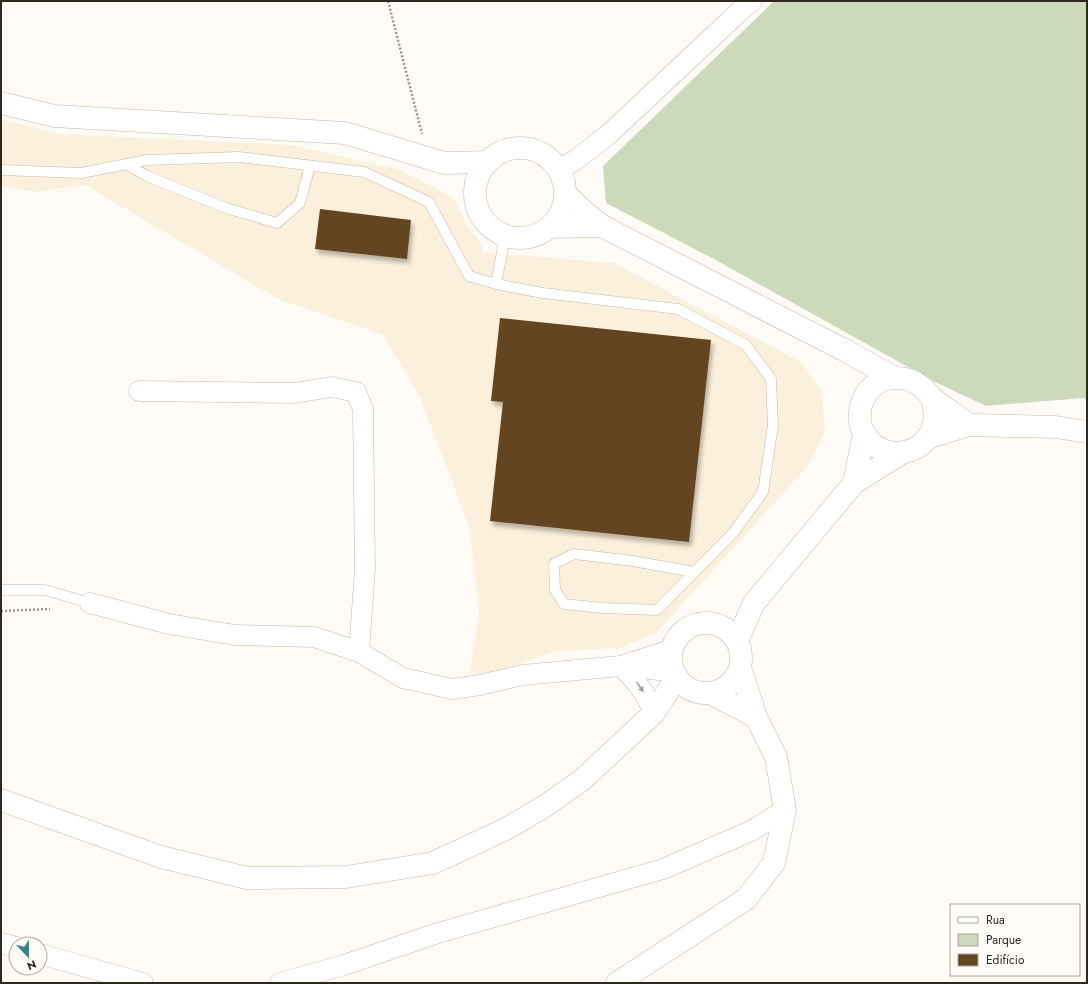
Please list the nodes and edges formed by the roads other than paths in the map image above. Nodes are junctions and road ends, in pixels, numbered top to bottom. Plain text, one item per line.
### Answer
1 (752, 1) edge
2 (1, 103) edge
3 (435, 160) junction
4 (488, 162) junction
5 (126, 164) junction
6 (310, 166) junction
7 (1, 170) edge
8 (559, 170) junction
9 (564, 193) junction
10 (475, 194) junction
11 (602, 226) junction
12 (549, 227) junction
13 (505, 236) junction
14 (496, 284) junction
15 (846, 351) junction
16 (893, 377) junction
17 (139, 391) dead end
18 (868, 392) junction
19 (931, 396) junction
20 (969, 425) junction
21 (1087, 432) edge
22 (864, 434) junction
23 (927, 438) junction
24 (902, 452) junction
25 (854, 483) junction
26 (694, 572) junction
27 (1, 590) edge
28 (90, 603) joint
29 (754, 603) junction
30 (716, 625) junction
31 (737, 641) junction
32 (673, 649) junction
33 (360, 652) junction
34 (621, 666) junction
35 (740, 668) junction
36 (675, 675) junction
37 (704, 693) junction
38 (654, 713) junction
39 (756, 717) junction
40 (1, 800) edge
41 (784, 810) junction
42 (48, 956) edge
43 (143, 983) edge
44 (280, 983) edge
45 (617, 983) edge

1 - 8 street
2 - 3 main road
3 - 4 main road
3 - 10 main road
4 - 8 main road
4 - 10 main road
5 - 6 lane
5 - 6 lane
5 - 7 lane
6 - 14 lane
8 - 9 main road
9 - 11 main road
9 - 12 main road
10 - 13 main road
11 - 12 main road
11 - 15 main road
12 - 13 main road
13 - 14 lane
14 - 26 lane
15 - 16 main road
15 - 18 main road
16 - 18 main road
16 - 19 main road
17 - 33 street
18 - 22 main road
19 - 20 main road
19 - 23 main road
20 - 21 main road
20 - 23 main road
22 - 24 main road
22 - 25 main road
23 - 24 main road
24 - 25 main road
25 - 29 main road
26 - 26 lane
27 - 28 lane
28 - 33 street
29 - 30 main road
29 - 31 main road
30 - 31 main road
30 - 32 main road
31 - 35 main road
32 - 34 street
32 - 36 main road
33 - 34 street
34 - 36 street
34 -> 38 street
35 - 37 main road
35 - 39 main road
36 - 37 main road
36 - 38 main road
37 - 38 main road
37 - 39 main road
38 - 40 main road
39 - 41 main road
41 - 44 street
41 - 45 main road
42 - 43 street

